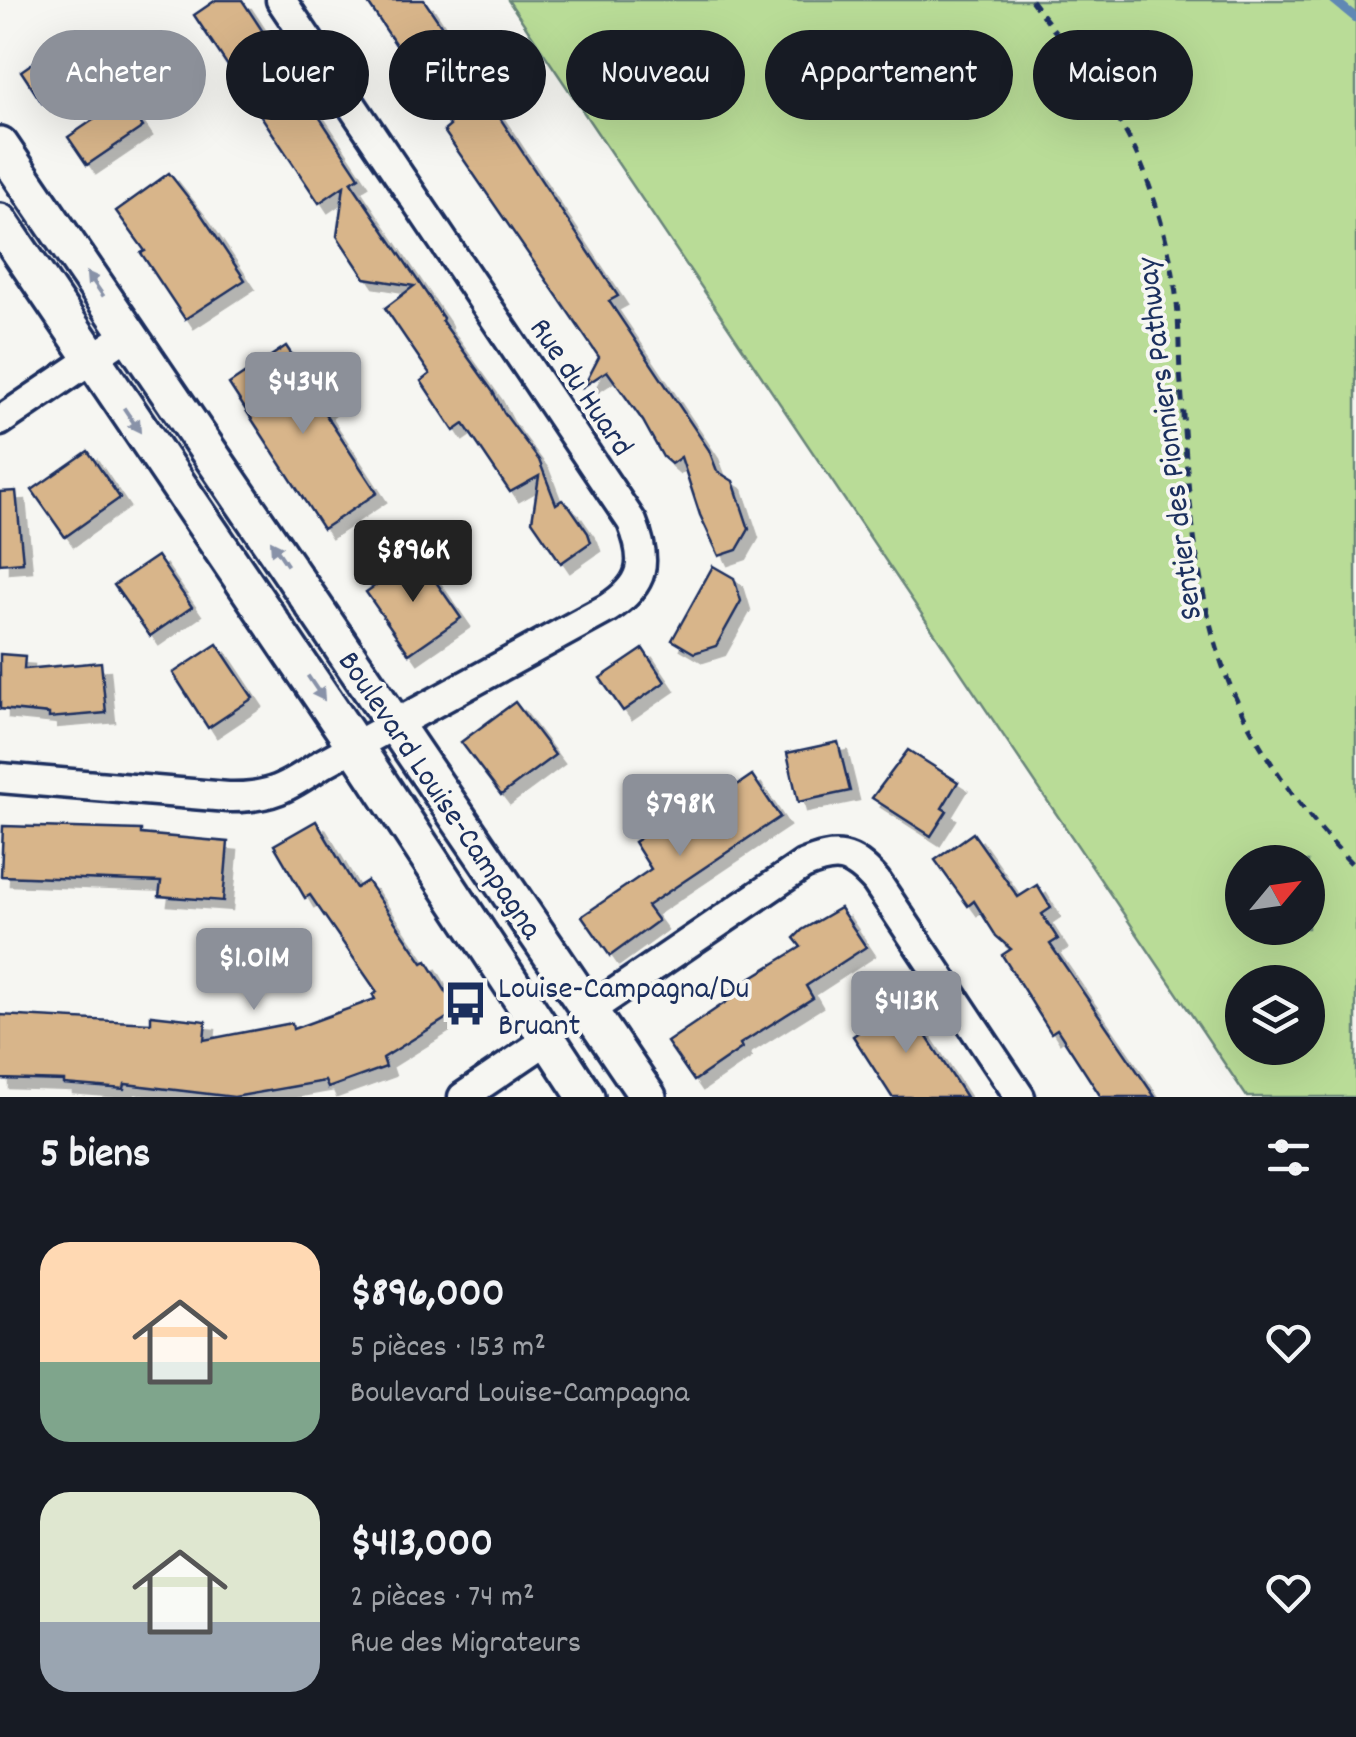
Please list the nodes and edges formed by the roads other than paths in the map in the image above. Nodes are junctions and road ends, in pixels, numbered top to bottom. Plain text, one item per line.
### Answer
1 (282, 0) edge
2 (0, 145) edge
3 (0, 222) edge
4 (130, 333) junction
5 (91, 359) junction
6 (0, 421) edge
7 (392, 726) junction
8 (356, 746) junction
9 (0, 778) edge
10 (590, 1010) junction
11 (548, 1040) junction
12 (463, 1097) edge
13 (586, 1097) edge
14 (648, 1097) edge
15 (1020, 1097) edge

1 - 7 street, Rue du Huard
4 -> 2 street, Boulevard Louise-Campagna
3 - 5 street, Boulevard Louise-Campagna
4 - 5 street
7 -> 4 street, Boulevard Louise-Campagna
5 - 6 street
5 -> 8 street, Boulevard Louise-Campagna
7 - 8 street, Rue du Huard
7 - 10 street, Boulevard Louise-Campagna
8 - 9 street, Rue du Huard
8 - 11 street, Boulevard Louise-Campagna
10 - 11 street
10 - 14 street, Boulevard Louise-Campagna
10 - 15 street
11 - 12 street
11 - 13 street, Boulevard Louise-Campagna

